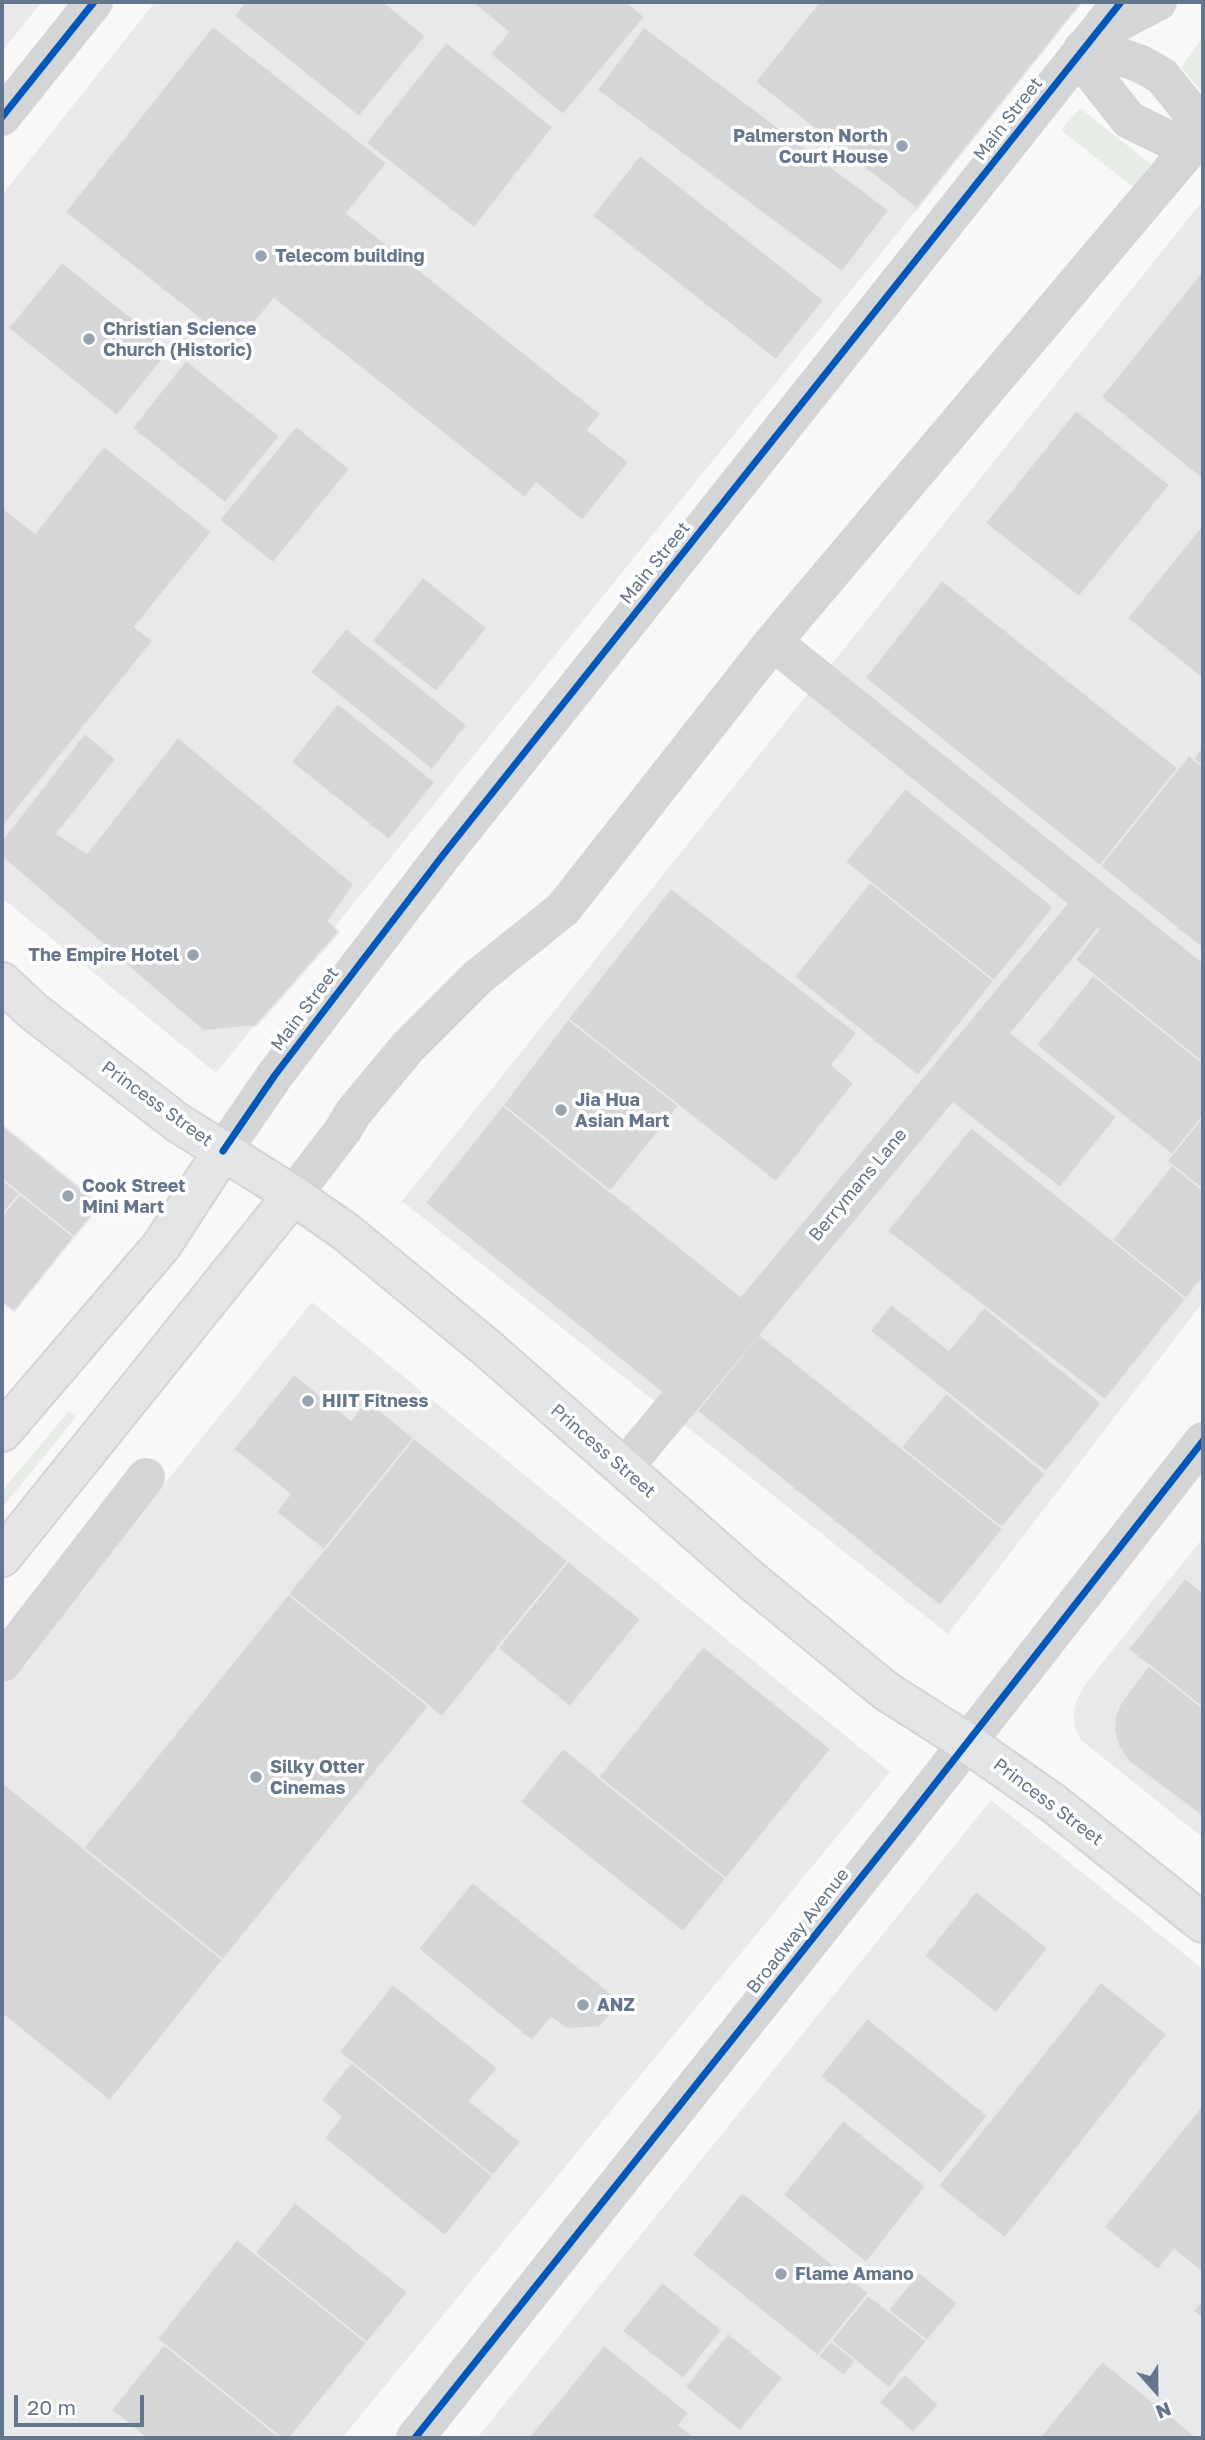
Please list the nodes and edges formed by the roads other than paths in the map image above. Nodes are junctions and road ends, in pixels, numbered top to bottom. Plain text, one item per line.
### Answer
1 (94, 2) edge
2 (1121, 2) edge
3 (1158, 2) edge
4 (1088, 43) junction
5 (2, 117) edge
6 (1200, 136) edge
7 (773, 642) junction
8 (1095, 901) junction
9 (2, 982) edge
10 (1203, 988) edge
11 (223, 1151) junction
12 (293, 1195) junction
13 (2, 1433) edge
14 (1203, 1441) edge
15 (623, 1469) junction
16 (146, 1477) dead end
17 (2, 1557) edge
18 (2, 1663) edge
19 (966, 1742) junction
20 (1203, 1923) edge
21 (415, 2438) edge

1 - 5 street
2 - 4 street, Main Street
3 - 4 street
4 - 6 street
4 - 6 street
4 - 11 street, Main Street
6 - 7 street
7 - 8 street
7 - 12 street
8 - 10 street
8 - 15 street, Berrymans Lane
9 - 11 main road, Princess Street
11 - 12 main road, Princess Street
11 - 13 main road, Main Street
12 - 15 main road, Princess Street
12 - 17 main road
14 - 19 street, Broadway Avenue
15 - 19 main road, Princess Street
16 - 18 street
19 - 20 main road, Princess Street
19 - 21 street, Broadway Avenue

